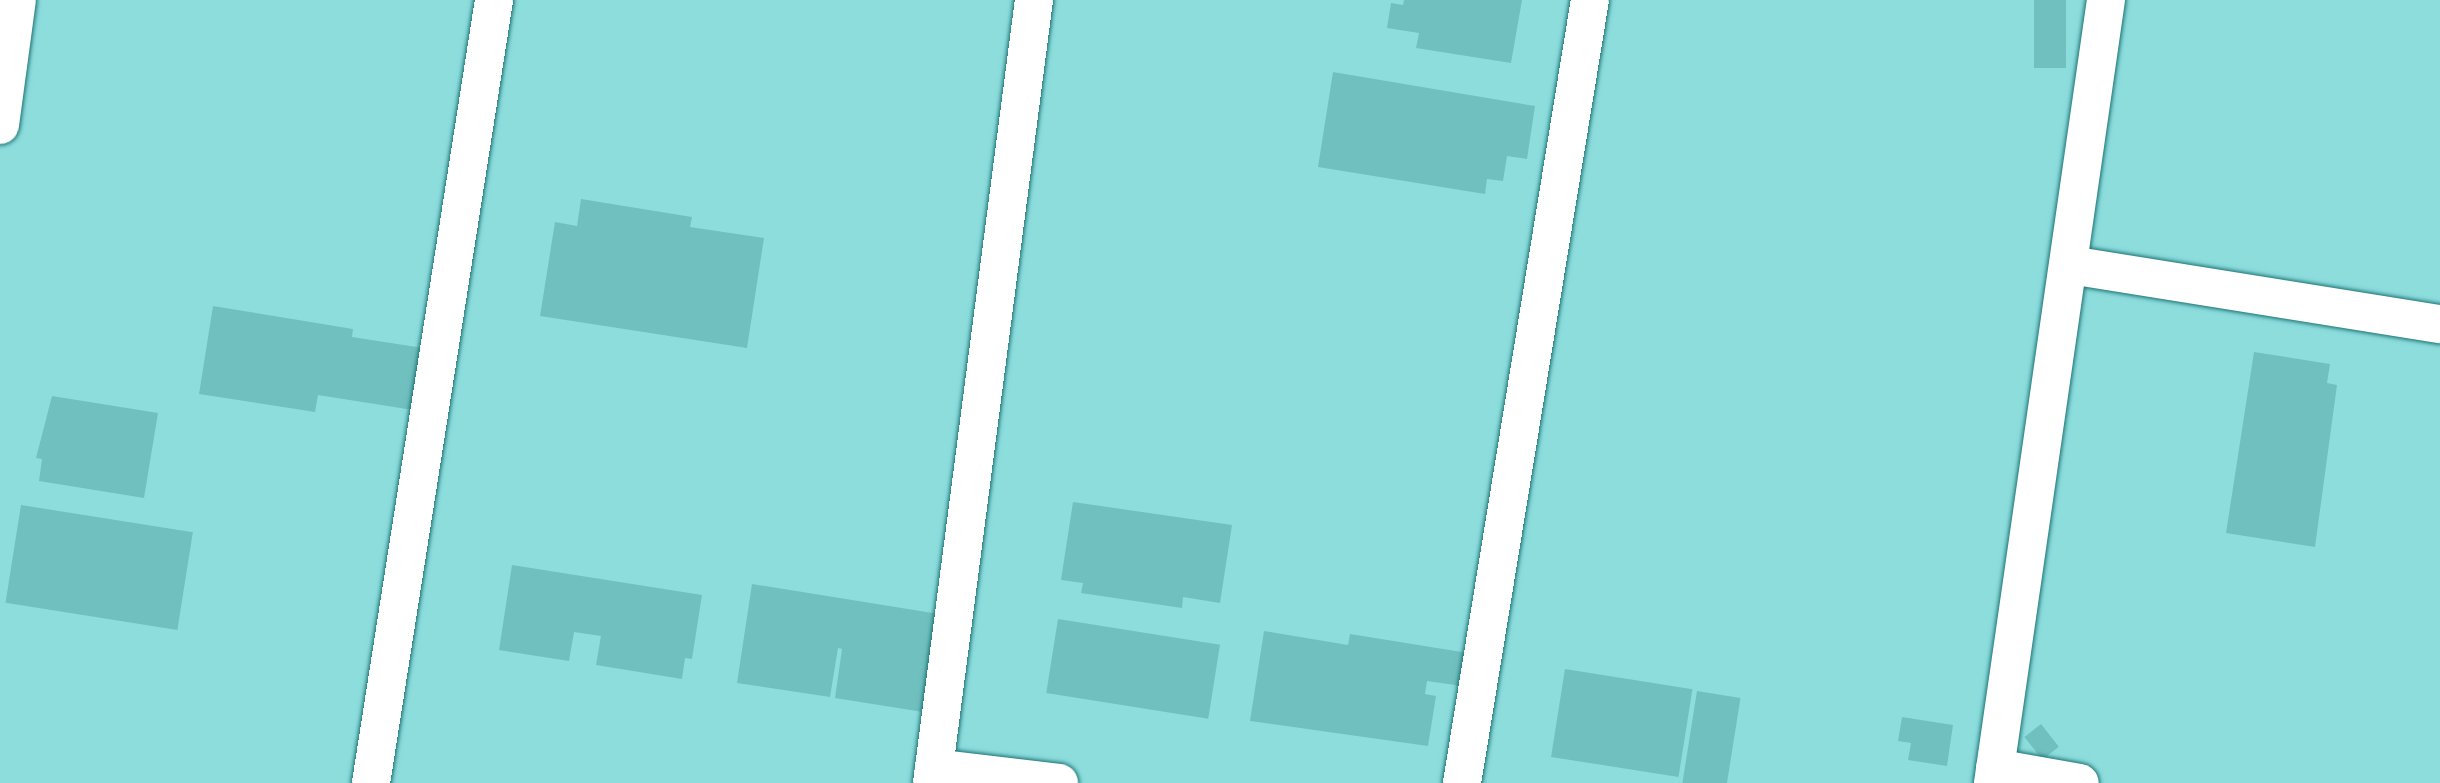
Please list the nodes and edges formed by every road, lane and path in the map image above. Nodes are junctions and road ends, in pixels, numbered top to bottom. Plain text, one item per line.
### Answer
1 (17, 0) edge
2 (494, 0) edge
3 (1034, 0) edge
4 (1590, 0) edge
5 (2106, 0) edge
6 (5, 58) edge
7 (0, 125) edge
8 (2070, 265) junction
9 (2440, 324) edge
10 (933, 775) edge
11 (1994, 776) edge
12 (371, 783) edge
13 (1059, 783) edge
14 (1462, 783) edge
15 (2080, 783) edge

1 - 6 street
2 - 12 street
3 - 10 street
4 - 14 street
5 - 8 street
6 - 7 street
8 - 9 street
8 - 11 street
10 - 13 street
11 - 15 street

